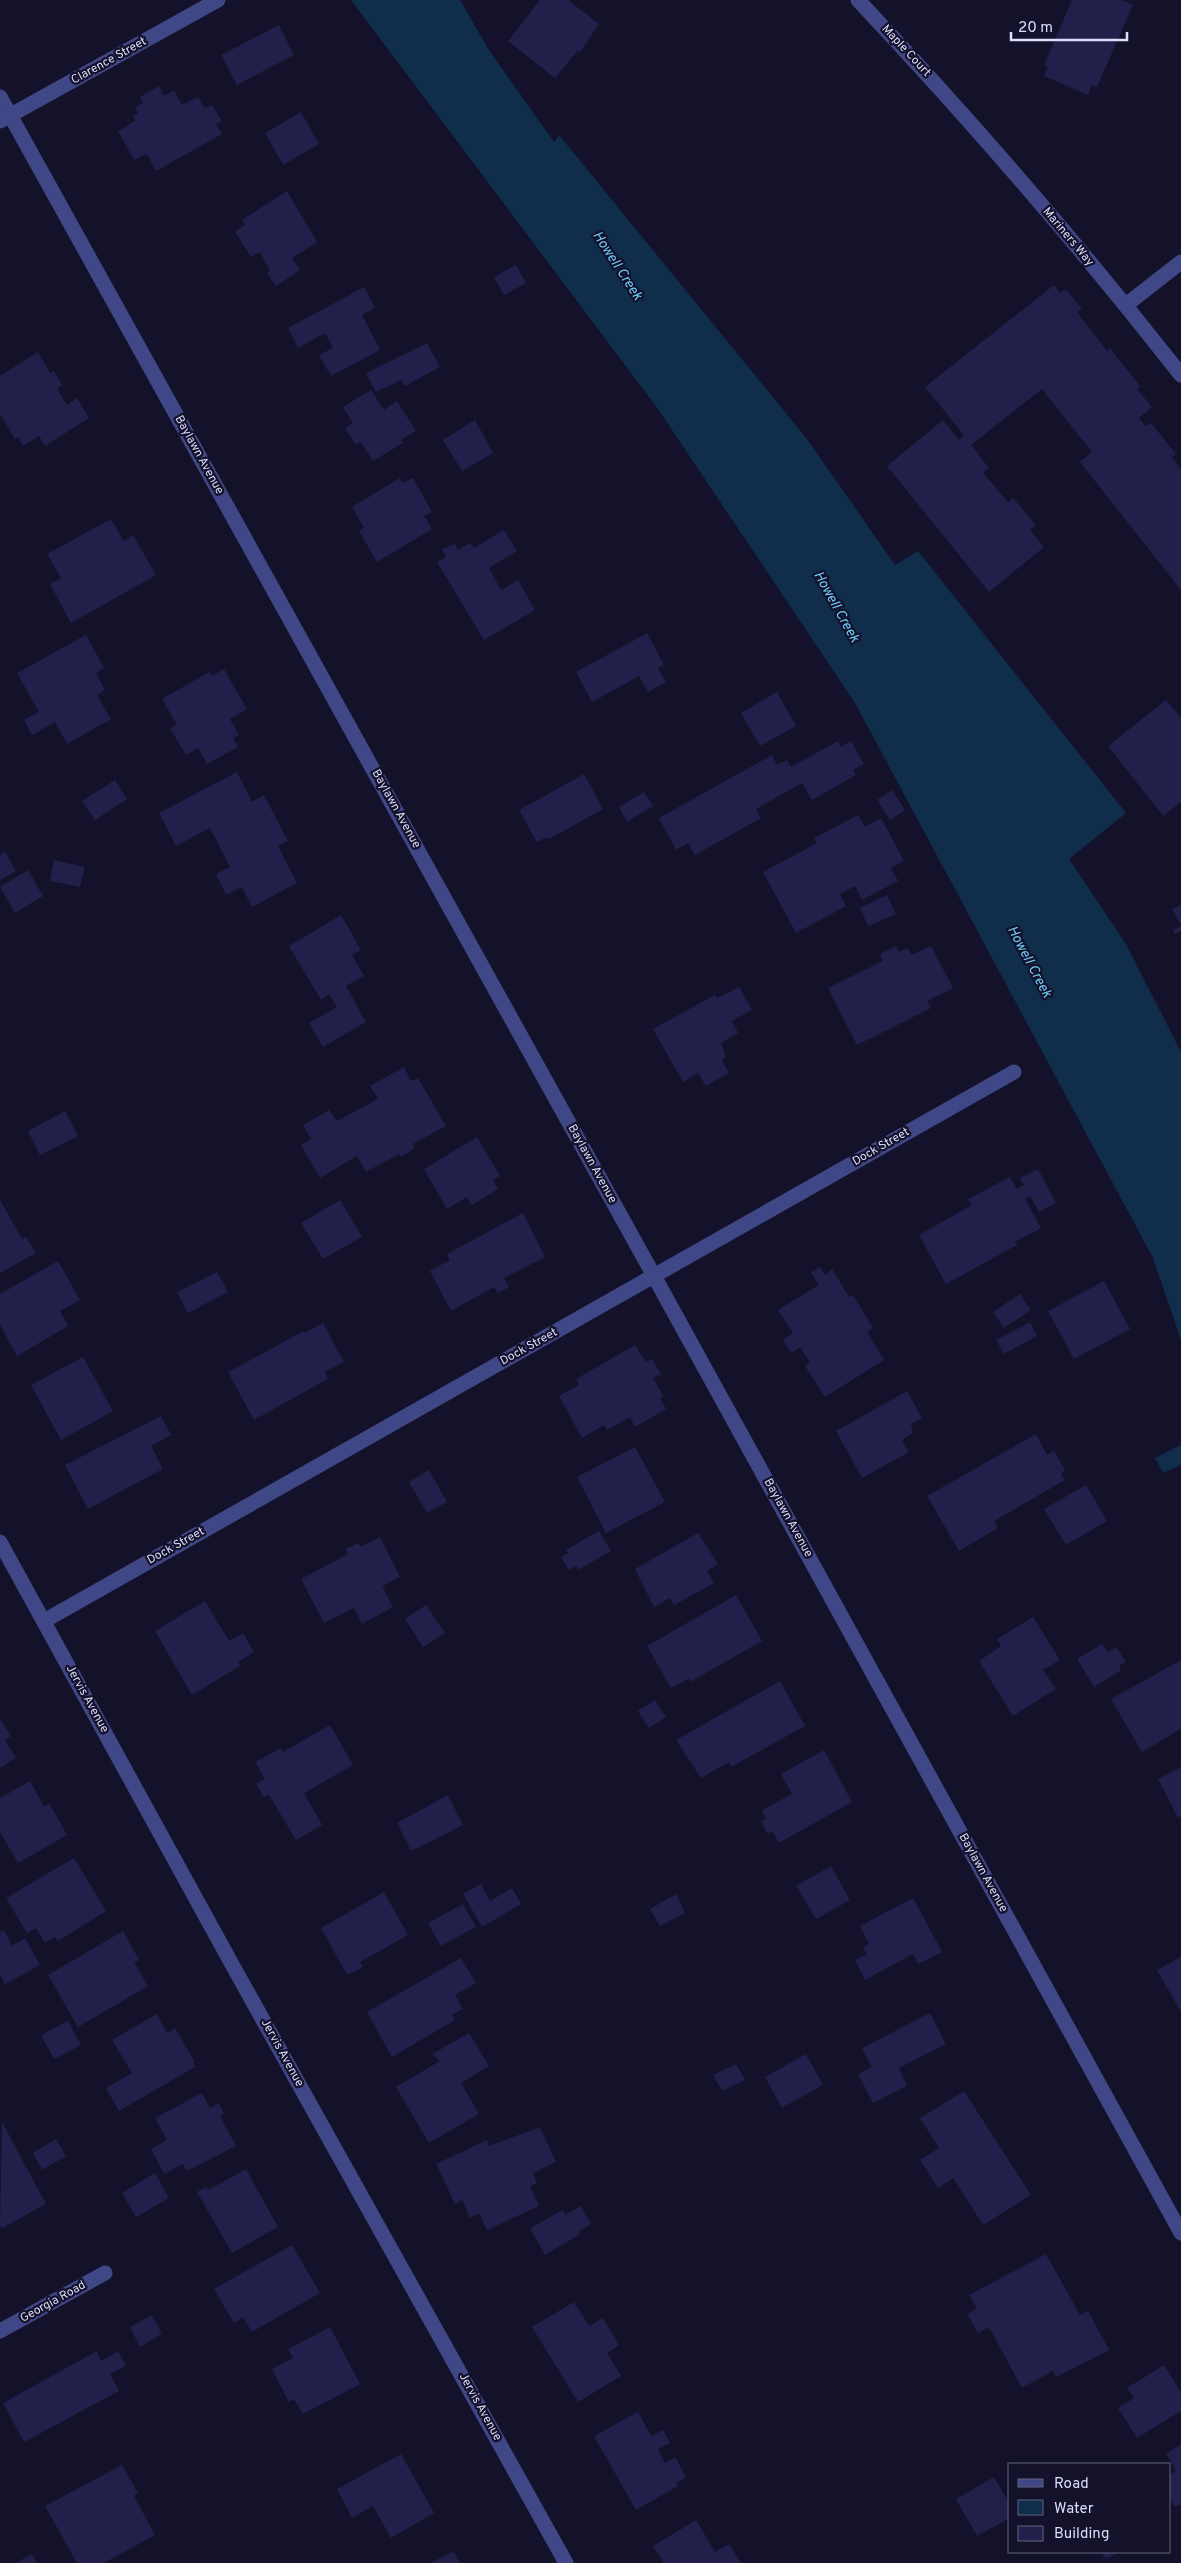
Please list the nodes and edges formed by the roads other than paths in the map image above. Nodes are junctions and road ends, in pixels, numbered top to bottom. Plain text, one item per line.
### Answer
1 (218, 0) edge
2 (858, 0) edge
3 (0, 96) edge
4 (954, 102) joint
5 (5, 118) edge
6 (1181, 262) edge
7 (1126, 305) junction
8 (1181, 375) edge
9 (1014, 1072) dead end
10 (654, 1276) junction
11 (0, 1542) edge
12 (44, 1621) junction
13 (1181, 2232) edge
14 (105, 2273) dead end
15 (0, 2331) edge
16 (566, 2563) edge

1 - 5 street, Clarence Street
2 - 4 street, Maple Court
3 - 5 street, Baylawn Avenue
4 - 7 street, Mariners Way
5 - 10 street, Baylawn Avenue
6 - 7 street
7 - 8 street, Mariners Way
9 - 10 street, Dock Street
10 - 12 street, Dock Street
10 - 13 street, Baylawn Avenue
11 - 12 street, Jervis Avenue
12 - 16 street, Jervis Avenue
14 - 15 street, Georgia Road

